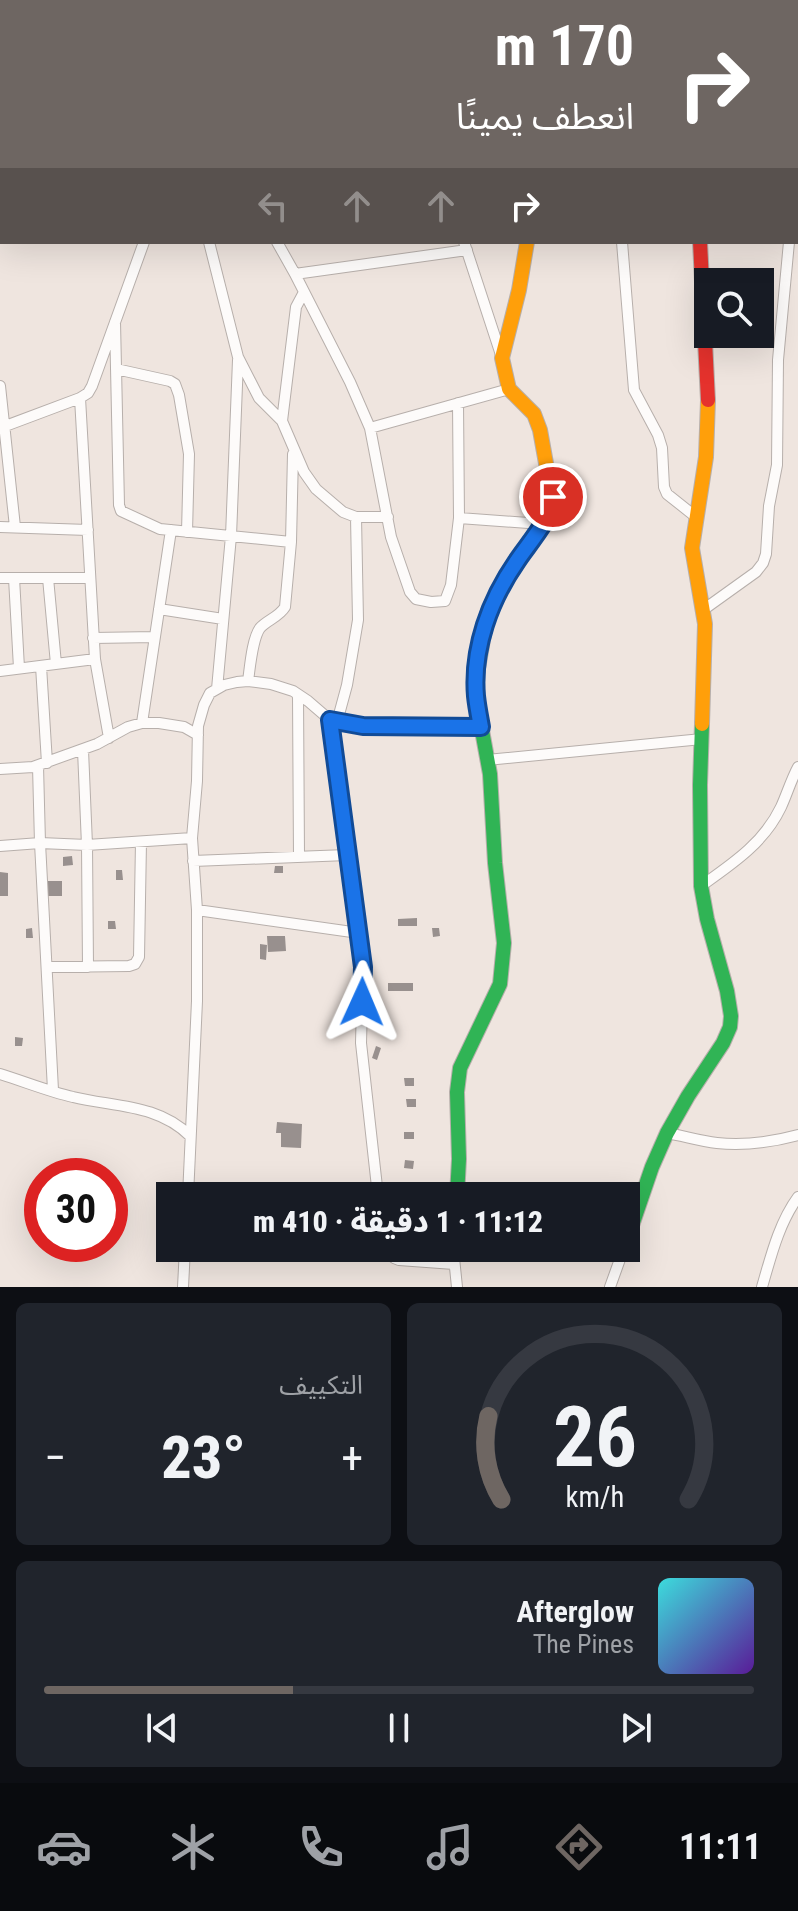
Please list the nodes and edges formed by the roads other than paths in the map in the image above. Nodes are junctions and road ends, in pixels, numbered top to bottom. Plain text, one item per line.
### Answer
1 (143, 244) edge
2 (210, 244) edge
3 (278, 244) edge
4 (527, 244) edge
5 (622, 244) edge
6 (700, 244) edge
7 (789, 244) edge
8 (465, 246) edge
9 (295, 274) junction
10 (304, 292) junction
11 (115, 322) junction
12 (238, 357) junction
13 (502, 358) junction
14 (116, 369) junction
15 (0, 386) edge
16 (509, 389) junction
17 (80, 398) junction
18 (458, 403) junction
19 (282, 421) junction
20 (2, 427) edge
21 (370, 428) junction
22 (294, 450) junction
23 (356, 517) junction
24 (388, 517) junction
25 (696, 517) junction
26 (459, 518) junction
27 (542, 524) junction
28 (0, 527) edge
29 (15, 527) junction
30 (88, 530) junction
31 (171, 530) junction
32 (187, 532) junction
33 (231, 536) junction
34 (291, 542) junction
35 (0, 578) edge
36 (14, 578) junction
37 (48, 578) junction
38 (90, 578) junction
39 (159, 609) junction
40 (703, 610) junction
41 (223, 619) junction
42 (155, 637) junction
43 (93, 638) junction
44 (95, 659) junction
45 (56, 664) junction
46 (41, 666) junction
47 (19, 668) junction
48 (0, 671) edge
49 (248, 681) junction
50 (217, 689) junction
51 (298, 695) junction
52 (333, 721) junction
53 (142, 723) junction
54 (481, 727) junction
55 (198, 735) junction
56 (109, 738) junction
57 (702, 739) junction
58 (83, 750) junction
59 (487, 760) junction
60 (42, 764) junction
61 (798, 767) edge
62 (0, 769) edge
63 (192, 838) junction
64 (141, 842) junction
65 (40, 843) junction
66 (87, 845) junction
67 (0, 846) edge
68 (347, 855) junction
69 (299, 856) junction
70 (193, 861) junction
71 (701, 886) junction
72 (197, 910) junction
73 (359, 933) junction
74 (47, 967) junction
75 (88, 967) junction
76 (0, 1074) edge
77 (53, 1090) junction
78 (667, 1133) junction
79 (798, 1135) edge
80 (190, 1136) junction
81 (188, 1182) edge
82 (376, 1182) edge
83 (458, 1182) edge
84 (798, 1197) edge
85 (640, 1202) edge
86 (184, 1262) edge
87 (426, 1262) edge
88 (619, 1262) edge
89 (454, 1264) joint
90 (183, 1287) edge
91 (457, 1287) edge
92 (610, 1287) edge
93 (762, 1287) edge

1 - 11 street
2 - 12 street
3 - 9 street
4 - 13 street
5 - 25 street
6 - 25 street
7 - 40 street
8 - 9 street
8 - 13 street
9 - 10 street
10 - 19 street
10 - 21 street
11 - 14 street
11 - 17 street
12 - 19 street
12 - 33 street
13 - 16 street
14 - 31 street
14 - 32 street
15 - 20 street
16 - 18 street
16 - 27 street
17 - 20 street
17 - 30 street
18 - 21 street
18 - 26 street
19 - 22 street
20 - 29 street
21 - 24 street
22 - 23 street
22 - 34 street
23 - 24 street
23 - 52 street
24 - 26 street
25 - 40 street
26 - 27 street
27 - 54 street
28 - 29 street
29 - 30 street
30 - 38 street
31 - 32 street
31 - 39 street
32 - 33 street
33 - 34 street
33 - 41 street
34 - 49 street
35 - 36 street
36 - 37 street
36 - 47 street
37 - 38 street
37 - 45 street
38 - 43 street
39 - 41 street
39 - 42 street
40 - 57 street
41 - 50 street
42 - 43 street
42 - 53 street
43 - 44 street
44 - 45 street
44 - 56 street
45 - 46 street
46 - 47 street
46 - 60 street
47 - 48 street
49 - 50 street
49 - 51 street
50 - 55 street
51 - 52 street
51 - 69 street
52 - 54 street
52 - 68 street
53 - 55 street
53 - 56 street
54 - 59 street
55 - 63 street
56 - 58 street
57 - 59 street
57 - 71 street
58 - 60 street
58 - 66 street
59 - 83 street
60 - 62 street
60 - 65 street
61 - 71 street
63 - 64 street
63 - 70 street
64 - 66 street
64 - 75 street
65 - 66 street
65 - 67 street
65 - 74 street
66 - 75 street
68 - 69 street
68 - 73 street
69 - 70 street
70 - 72 street
71 - 78 street
72 - 73 street
72 - 80 street
73 - 82 street
74 - 75 street
74 - 77 street
76 - 77 street
77 - 80 street
78 - 79 street
78 - 85 street
80 - 81 street
84 - 93 street
86 - 90 street
87 - 89 street
88 - 92 street
89 - 91 street

